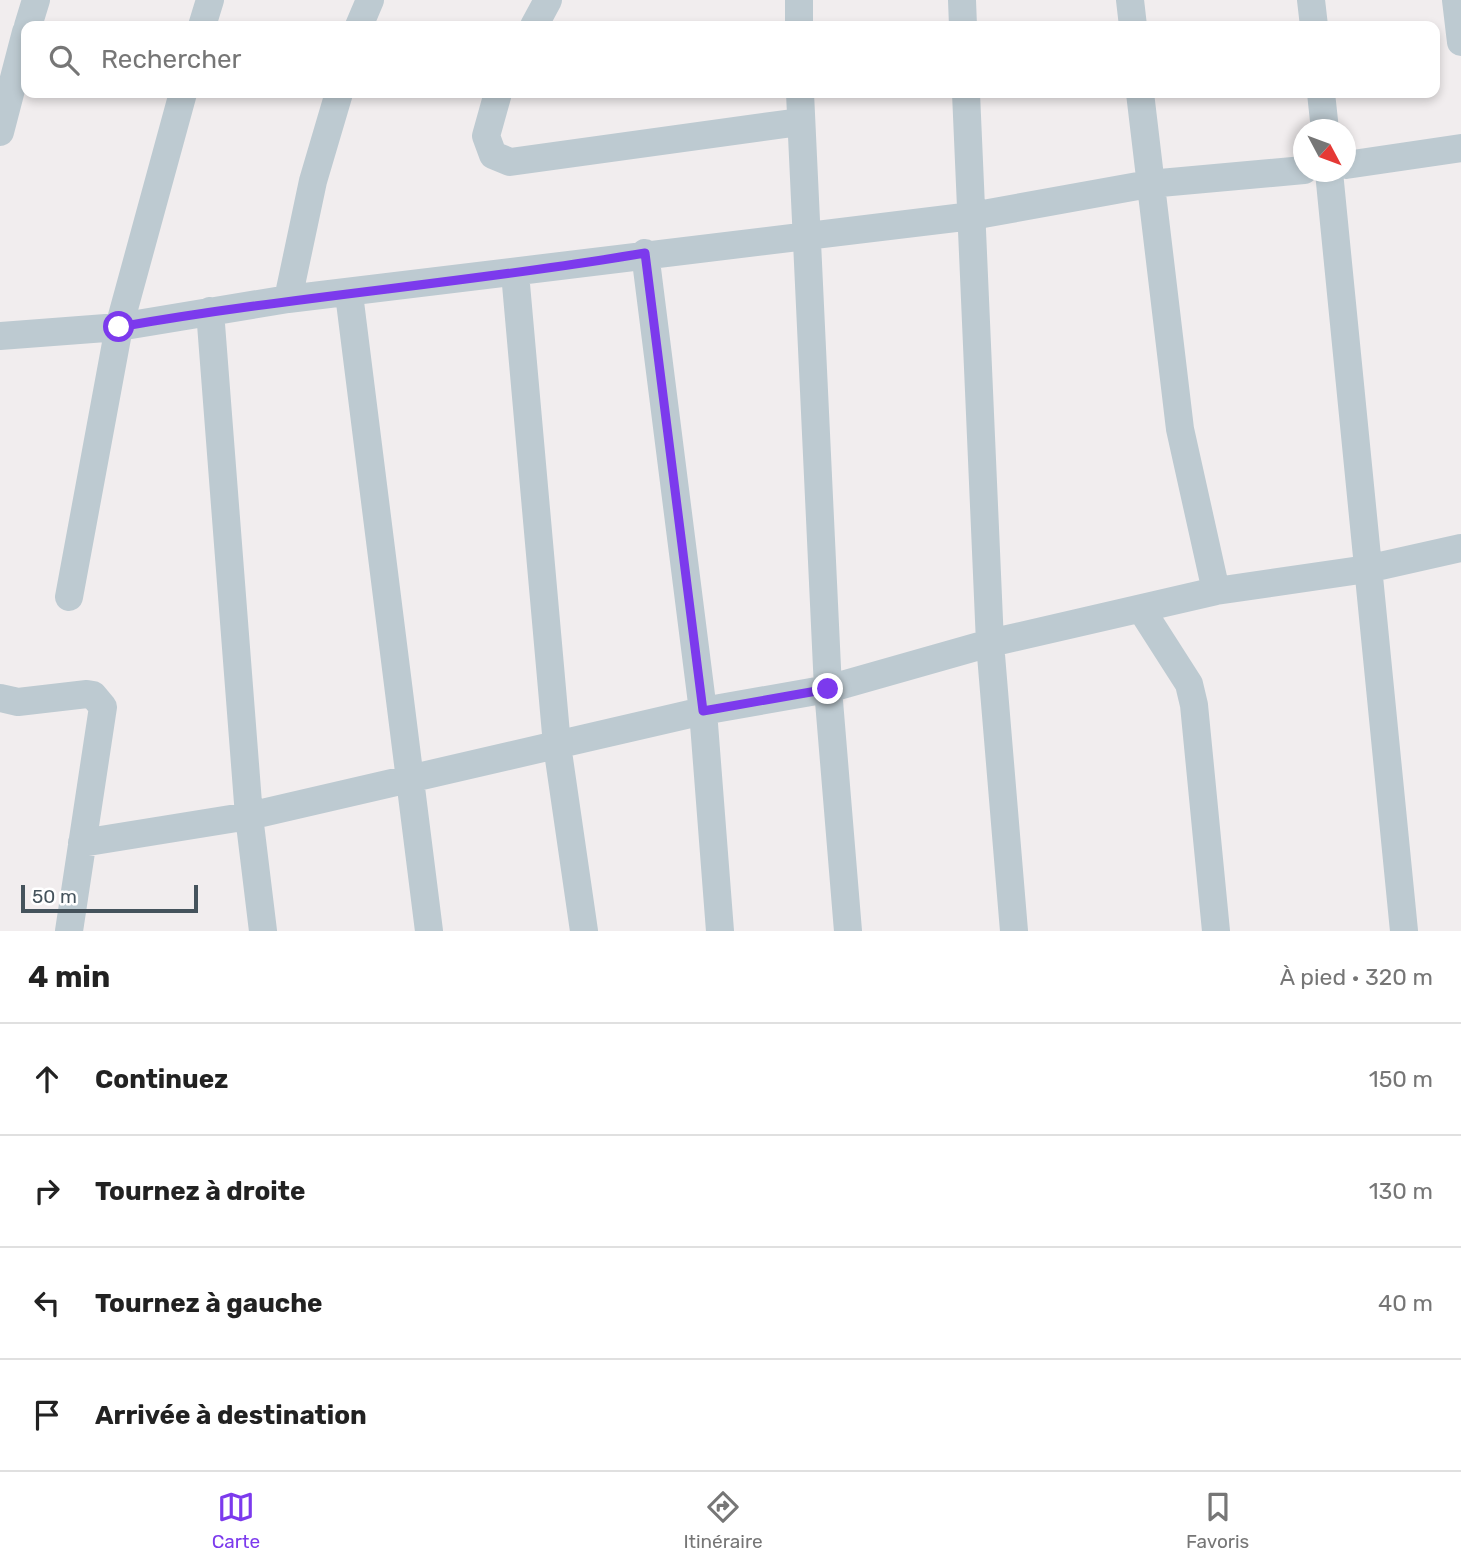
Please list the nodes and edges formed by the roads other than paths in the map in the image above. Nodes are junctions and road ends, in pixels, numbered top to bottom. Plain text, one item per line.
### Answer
1 (36, 0) edge
2 (210, 0) edge
3 (370, 0) edge
4 (548, 0) edge
5 (799, 0) edge
6 (962, 0) edge
7 (1130, 0) edge
8 (1311, 0) edge
9 (1455, 0) edge
10 (30, 21) edge
11 (204, 21) edge
12 (361, 21) edge
13 (537, 21) edge
14 (799, 21) edge
15 (963, 21) edge
16 (1132, 21) edge
17 (1313, 21) edge
18 (1461, 42) edge
19 (21, 51) edge
20 (182, 98) edge
21 (338, 98) edge
22 (496, 98) edge
23 (800, 98) edge
24 (966, 98) edge
25 (1140, 98) edge
26 (1322, 98) edge
27 (1324, 119) edge
28 (800, 122) junction
29 (0, 132) edge
30 (1461, 148) edge
31 (1356, 164) edge
32 (1293, 171) edge
33 (1330, 182) edge
34 (1149, 184) junction
35 (972, 216) junction
36 (806, 235) junction
37 (645, 253) junction
38 (514, 273) junction
39 (349, 294) junction
40 (288, 299) junction
41 (210, 311) junction
42 (119, 327) junction
43 (0, 336) edge
44 (1461, 548) edge
45 (1367, 569) junction
46 (1216, 591) junction
47 (69, 597) dead end
48 (1141, 609) junction
49 (990, 643) junction
50 (828, 689) junction
51 (0, 698) edge
52 (703, 711) junction
53 (558, 745) junction
54 (409, 780) junction
55 (249, 816) junction
56 (82, 843) junction
57 (69, 931) edge
58 (263, 931) edge
59 (429, 931) edge
60 (584, 931) edge
61 (720, 931) edge
62 (848, 931) edge
63 (1014, 931) edge
64 (1216, 931) edge
65 (1404, 931) edge

1 - 10 street
2 - 11 street
3 - 12 street
4 - 13 street
5 - 14 street
6 - 15 street
7 - 16 street
8 - 17 street
9 - 18 street
19 - 29 street
20 - 42 street
21 - 40 street
22 - 28 street
23 - 28 street
24 - 35 street
25 - 34 street
26 - 27 street
28 - 36 street
30 - 31 street
32 - 34 street
33 - 45 street
34 - 35 street
34 - 46 street
35 - 36 street
35 - 49 street
36 - 37 street
36 - 50 street
37 - 38 street
37 - 52 street
38 - 39 street
38 - 53 street
39 - 40 street
39 - 54 street
40 - 41 street
41 - 42 street
41 - 55 street
42 - 43 street
42 - 47 street
44 - 45 street
45 - 46 street
45 - 65 street
46 - 48 street
48 - 49 street
48 - 64 street
49 - 50 street
49 - 63 street
50 - 52 street
50 - 62 street
51 - 56 street
52 - 53 street
52 - 61 street
53 - 54 street
53 - 60 street
54 - 55 street
54 - 59 street
55 - 56 street
55 - 58 street
56 - 57 street

